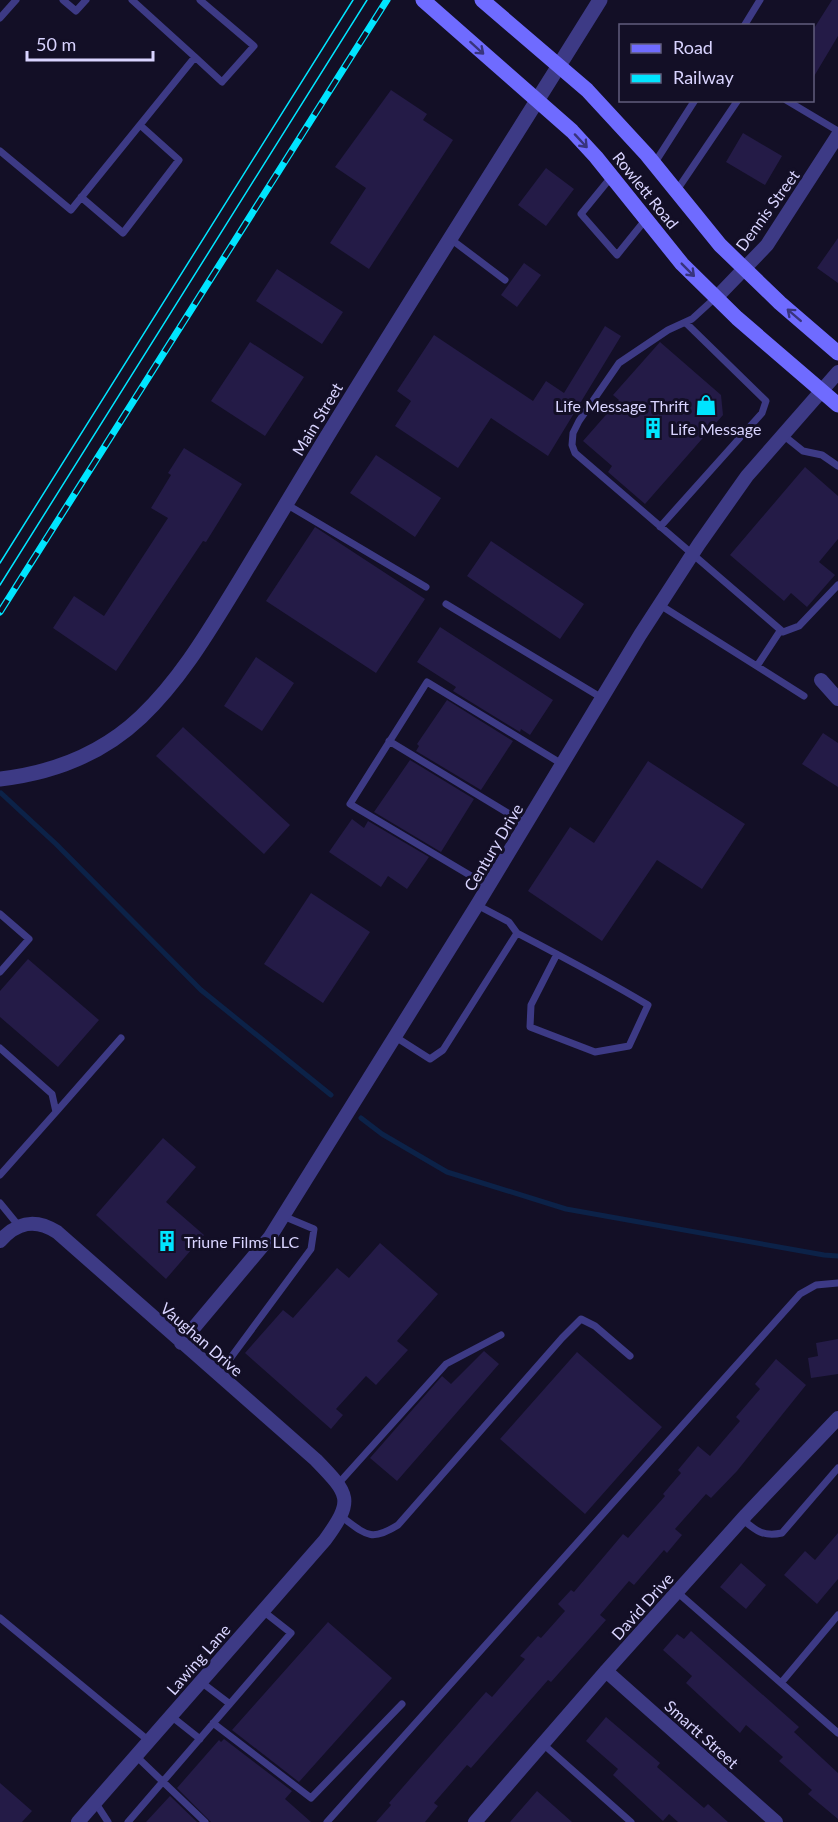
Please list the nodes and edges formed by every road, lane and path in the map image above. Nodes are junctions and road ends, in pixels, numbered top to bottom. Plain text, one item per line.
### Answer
1 (15, 0) edge
2 (63, 0) edge
3 (86, 0) edge
4 (132, 0) edge
5 (200, 0) edge
6 (423, 0) edge
7 (482, 0) edge
8 (600, 0) edge
9 (760, 0) edge
10 (0, 18) edge
11 (745, 24) edge
12 (195, 57) junction
13 (560, 65) junction
14 (538, 102) junction
15 (694, 102) edge
16 (737, 102) edge
17 (789, 102) edge
18 (140, 125) junction
19 (838, 131) edge
20 (838, 135) edge
21 (0, 151) edge
22 (654, 164) junction
23 (612, 176) junction
24 (676, 191) junction
25 (81, 197) junction
26 (646, 219) junction
27 (452, 240) junction
28 (745, 268) junction
29 (505, 280) dead end
30 (716, 298) junction
31 (686, 323) junction
32 (838, 353) edge
33 (838, 372) edge
34 (821, 391) junction
35 (838, 405) edge
36 (783, 435) junction
37 (838, 466) edge
38 (286, 504) junction
39 (660, 527) junction
40 (692, 555) junction
41 (838, 585) edge
42 (426, 587) dead end
43 (446, 604) dead end
44 (660, 605) junction
45 (780, 630) junction
46 (757, 666) junction
47 (820, 680) dead end
48 (804, 696) dead end
49 (602, 698) junction
50 (838, 699) edge
51 (389, 741) junction
52 (562, 764) junction
53 (0, 779) edge
54 (526, 824) junction
55 (488, 886) junction
56 (477, 905) junction
57 (0, 914) edge
58 (517, 933) junction
59 (557, 954) junction
60 (0, 972) edge
61 (394, 1036) junction
62 (121, 1038) dead end
63 (0, 1048) edge
64 (56, 1112) junction
65 (0, 1175) edge
66 (0, 1203) edge
67 (282, 1216) junction
68 (9, 1233) edge
69 (838, 1283) edge
70 (501, 1335) dead end
71 (182, 1343) junction
72 (630, 1356) dead end
73 (218, 1375) junction
74 (838, 1418) edge
75 (838, 1468) edge
76 (338, 1484) junction
77 (342, 1517) junction
78 (742, 1519) junction
79 (677, 1592) junction
80 (263, 1611) junction
81 (838, 1615) edge
82 (0, 1618) edge
83 (606, 1671) junction
84 (201, 1682) junction
85 (781, 1683) junction
86 (230, 1704) junction
87 (402, 1704) dead end
88 (171, 1716) junction
89 (213, 1724) junction
90 (838, 1733) edge
91 (200, 1739) junction
92 (148, 1741) junction
93 (543, 1744) junction
94 (136, 1756) junction
95 (163, 1781) junction
96 (96, 1802) junction
97 (78, 1822) edge
98 (108, 1822) edge
99 (128, 1822) edge
100 (205, 1822) edge
101 (327, 1822) edge
102 (476, 1822) edge
103 (631, 1822) edge
104 (776, 1822) edge

1 - 10 lane
2 - 3 lane
4 - 12 lane
5 - 12 lane
6 -> 14 main road, Rowlett Road
7 - 13 main road, Rowlett Road
8 - 13 street, Main Street
9 - 11 lane
12 - 18 lane
13 - 14 street, Main Street
13 - 22 main road, Rowlett Road
14 -> 23 main road, Rowlett Road
14 - 27 street, Main Street
15 - 22 lane
16 - 24 lane
17 - 19 lane
18 - 25 lane
18 - 25 lane
20 - 28 street, Dennis Street
21 - 25 lane
22 - 24 main road, Rowlett Road
23 - 26 main road, Rowlett Road
23 - 26 lane
24 - 28 main road, Rowlett Road
26 -> 30 main road, Rowlett Road
27 - 29 lane
27 - 38 street, Main Street
28 - 30 street, Dennis Street
32 -> 28 main road, Rowlett Road
30 - 31 lane
30 - 34 main road, Rowlett Road
31 - 39 lane
31 - 39 lane
33 - 34 street, Century Drive
34 - 35 main road, Rowlett Road
34 - 36 street, Century Drive
36 - 37 lane
36 - 40 street, Century Drive
38 - 42 lane
38 - 53 street, Main Street
39 - 40 lane
40 - 44 street, Century Drive
40 - 45 lane
41 - 45 lane
43 - 49 lane
44 - 46 lane
44 - 49 street, Century Drive
45 - 46 lane
46 - 48 lane
47 - 50 street
49 - 52 street, Century Drive
51 - 52 lane
51 - 54 lane
51 - 55 lane
52 - 54 street, Century Drive
54 - 55 street, Century Drive
55 - 56 street, Century Drive
56 - 58 lane
56 - 61 street, Century Drive
57 - 60 lane
58 - 59 lane
58 - 61 lane
59 - 59 lane
61 - 67 street, Century Drive
62 - 64 lane
63 - 64 lane
64 - 65 lane
66 - 68 lane
67 - 71 street, Century Drive
67 - 73 lane
68 - 71 street, Vaughan Drive
69 - 101 lane
70 - 76 lane
71 - 73 street, Vaughan Drive
72 - 77 lane
73 - 76 street, Vaughan Drive
74 - 78 street, David Drive
75 - 78 lane
76 - 77 street
77 - 80 street, Lawing Lane
78 - 79 street, David Drive
79 - 83 street, David Drive
79 - 85 lane
80 - 84 street, Lawing Lane
80 - 86 lane
81 - 85 lane
82 - 92 lane
83 - 93 street, David Drive
83 - 104 street, Smartt Street
84 - 86 lane
84 - 88 street, Lawing Lane
85 - 90 lane
86 - 89 lane
87 - 89 lane
88 - 91 lane
88 - 92 street, Lawing Lane
89 - 91 lane
91 - 95 lane
92 - 94 street, Lawing Lane
93 - 102 street, David Drive
93 - 103 lane
94 - 95 lane
94 - 96 street, Lawing Lane
95 - 99 lane
95 - 100 lane
96 - 97 street, Lawing Lane
96 - 98 lane

